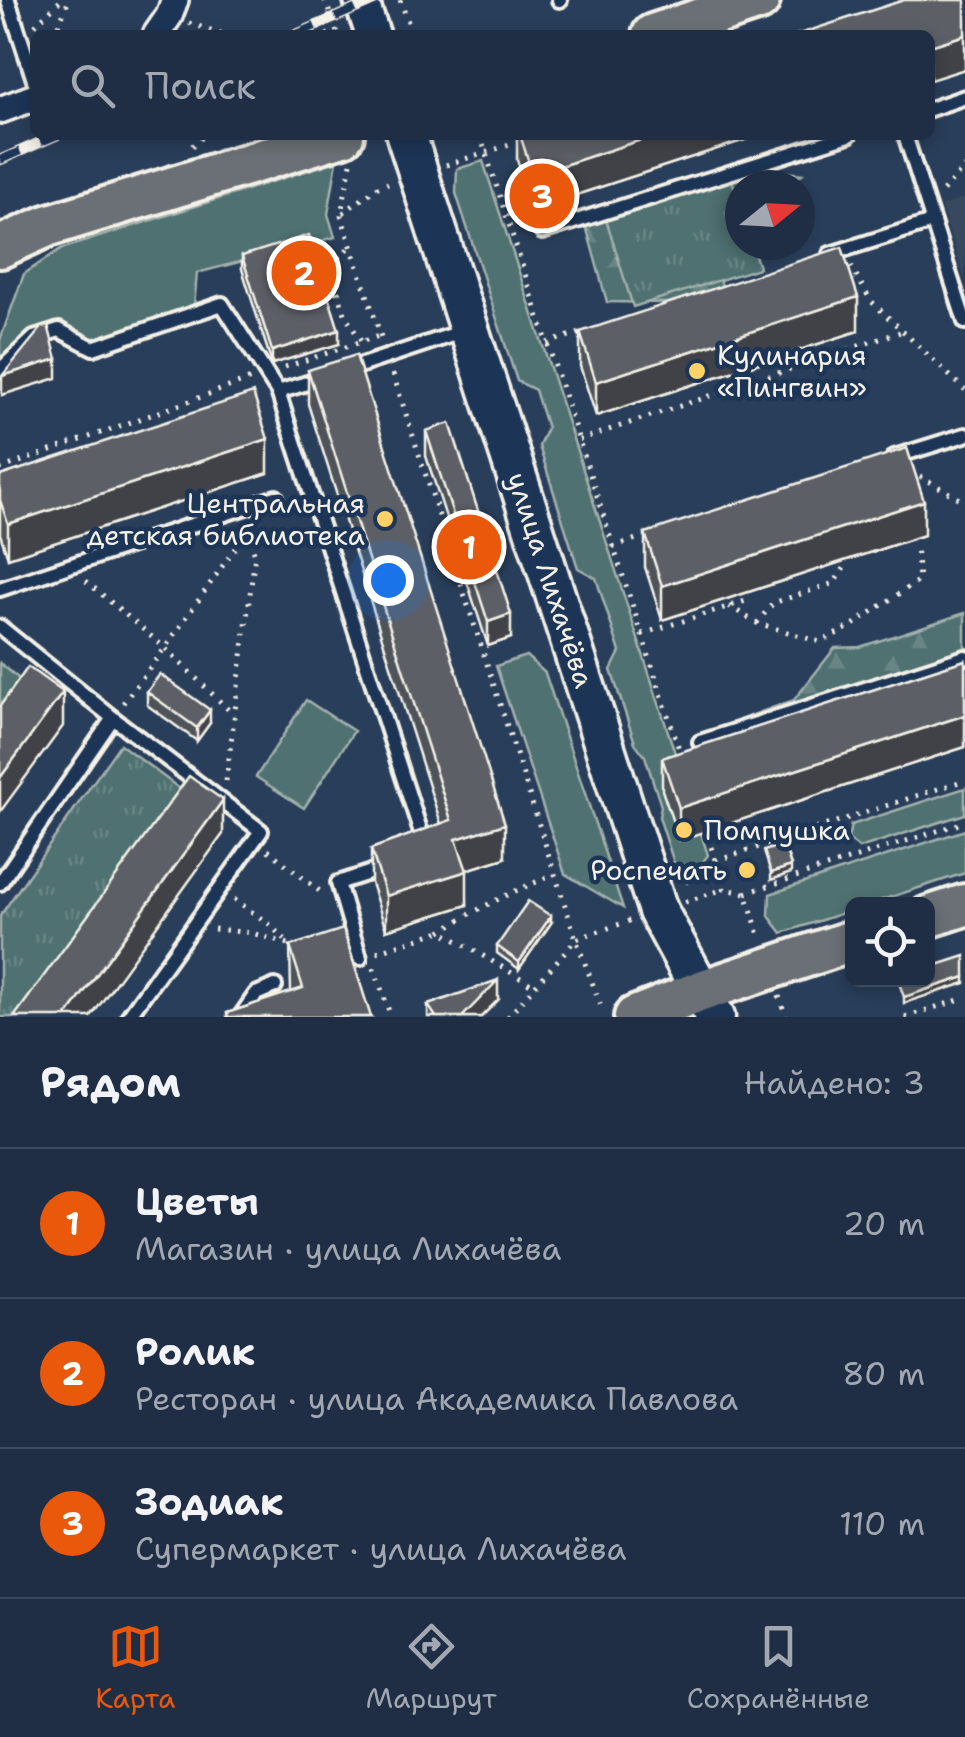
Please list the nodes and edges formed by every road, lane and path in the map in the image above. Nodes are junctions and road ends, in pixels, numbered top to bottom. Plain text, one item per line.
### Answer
1 (8, 0) edge
2 (70, 0) edge
3 (325, 0) edge
4 (361, 0) edge
5 (400, 0) edge
6 (759, 0) edge
7 (56, 30) edge
8 (335, 30) edge
9 (371, 30) edge
10 (411, 30) edge
11 (668, 30) edge
12 (30, 68) edge
13 (965, 97) edge
14 (30, 99) edge
15 (935, 107) edge
16 (0, 110) edge
17 (408, 140) edge
18 (482, 140) edge
19 (832, 140) edge
20 (907, 140) edge
21 (522, 141) edge
22 (347, 148) edge
23 (486, 153) junction
24 (965, 167) edge
25 (928, 207) junction
26 (932, 222) junction
27 (542, 232) dead end
28 (351, 245) junction
29 (0, 247) edge
30 (842, 251) junction
31 (823, 256) edge
32 (338, 292) junction
33 (324, 296) edge
34 (965, 322) edge
35 (469, 329) junction
36 (904, 332) junction
37 (580, 333) edge
38 (380, 335) junction
39 (362, 341) junction
40 (547, 343) junction
41 (387, 357) junction
42 (0, 370) edge
43 (266, 374) junction
44 (965, 390) edge
45 (278, 392) junction
46 (965, 435) edge
47 (579, 440) junction
48 (889, 459) joint
49 (0, 469) edge
50 (276, 497) dead end
51 (965, 502) edge
52 (239, 509) junction
53 (246, 531) junction
54 (639, 538) dead end
55 (916, 545) dead end
56 (614, 547) junction
57 (847, 564) dead end
58 (69, 566) junction
59 (0, 589) edge
60 (752, 599) dead end
61 (729, 606) junction
62 (757, 623) junction
63 (0, 626) edge
64 (642, 634) junction
65 (165, 648) junction
66 (965, 657) edge
67 (235, 716) junction
68 (113, 718) junction
69 (700, 742) edge
70 (685, 768) edge
71 (965, 780) edge
72 (224, 801) junction
73 (965, 822) edge
74 (704, 824) edge
75 (254, 840) junction
76 (412, 859) edge
77 (716, 861) junction
78 (395, 864) edge
79 (555, 875) junction
80 (0, 883) edge
81 (220, 888) junction
82 (724, 889) junction
83 (746, 893) junction
84 (329, 899) dead end
85 (965, 905) edge
86 (658, 912) junction
87 (935, 915) edge
88 (191, 928) junction
89 (440, 931) junction
90 (576, 939) junction
91 (289, 944) junction
92 (845, 944) edge
93 (302, 948) edge
94 (360, 958) dead end
95 (770, 968) junction
96 (275, 986) dead end
97 (534, 986) junction
98 (965, 998) edge
99 (708, 1004) edge
100 (128, 1017) edge
101 (240, 1017) edge
102 (391, 1017) edge
103 (508, 1017) edge
104 (605, 1017) edge
105 (635, 1017) edge
106 (786, 1017) edge
107 (906, 1017) edge

1 - 12 lane
2 - 7 path
3 - 8 path
4 - 9 street
5 - 10 path
6 - 11 main road
13 - 15 lane
14 - 16 street
17 - 35 main road, улица Лихачёва
18 - 23 path
19 - 27 lane
20 - 25 lane
21 - 23 path
22 - 28 path
22 - 29 main road
23 - 40 path
24 - 25 path
25 - 26 lane
26 - 30 lane
26 - 34 lane
28 - 32 path
28 - 38 path
30 - 31 lane
30 - 36 path
32 - 33 path
32 - 39 path
35 - 41 lane
35 - 86 main road, улица Лихачёва
36 - 44 path
36 - 47 path
37 - 40 path
38 - 39 path
38 - 41 path
39 - 43 path
40 - 47 path
41 - 45 lane
41 - 79 path
42 - 43 lane
43 - 45 lane
43 - 49 path
45 - 76 lane
46 - 48 lane
47 - 56 path
48 - 51 path
50 - 52 lane
52 - 53 path
52 - 58 lane
53 - 65 path
53 - 67 path
54 - 56 path
55 - 62 path
56 - 64 path
57 - 62 path
58 - 59 lane
58 - 65 path
60 - 61 path
61 - 62 path
61 - 64 path
63 - 68 lane
64 - 70 path
65 - 67 path
65 - 68 path
66 - 69 lane
67 - 72 path
68 - 72 lane
68 - 80 lane
71 - 77 path
72 - 75 lane
73 - 83 path
74 - 77 path
75 - 81 lane
75 - 84 path
77 - 82 path
78 - 94 lane
79 - 89 path
79 - 90 path
81 - 88 lane
81 - 91 path
82 - 83 path
82 - 86 path
83 - 95 path
85 - 87 main road
86 - 90 path
86 - 99 main road, улица Лихачёва
88 - 91 path
88 - 100 lane
89 - 97 path
89 - 102 path
90 - 97 path
90 - 104 path
91 - 93 path
92 - 95 main road
95 - 99 main road
95 - 106 path
96 - 101 lane
97 - 103 path
98 - 107 path
99 - 105 main road

